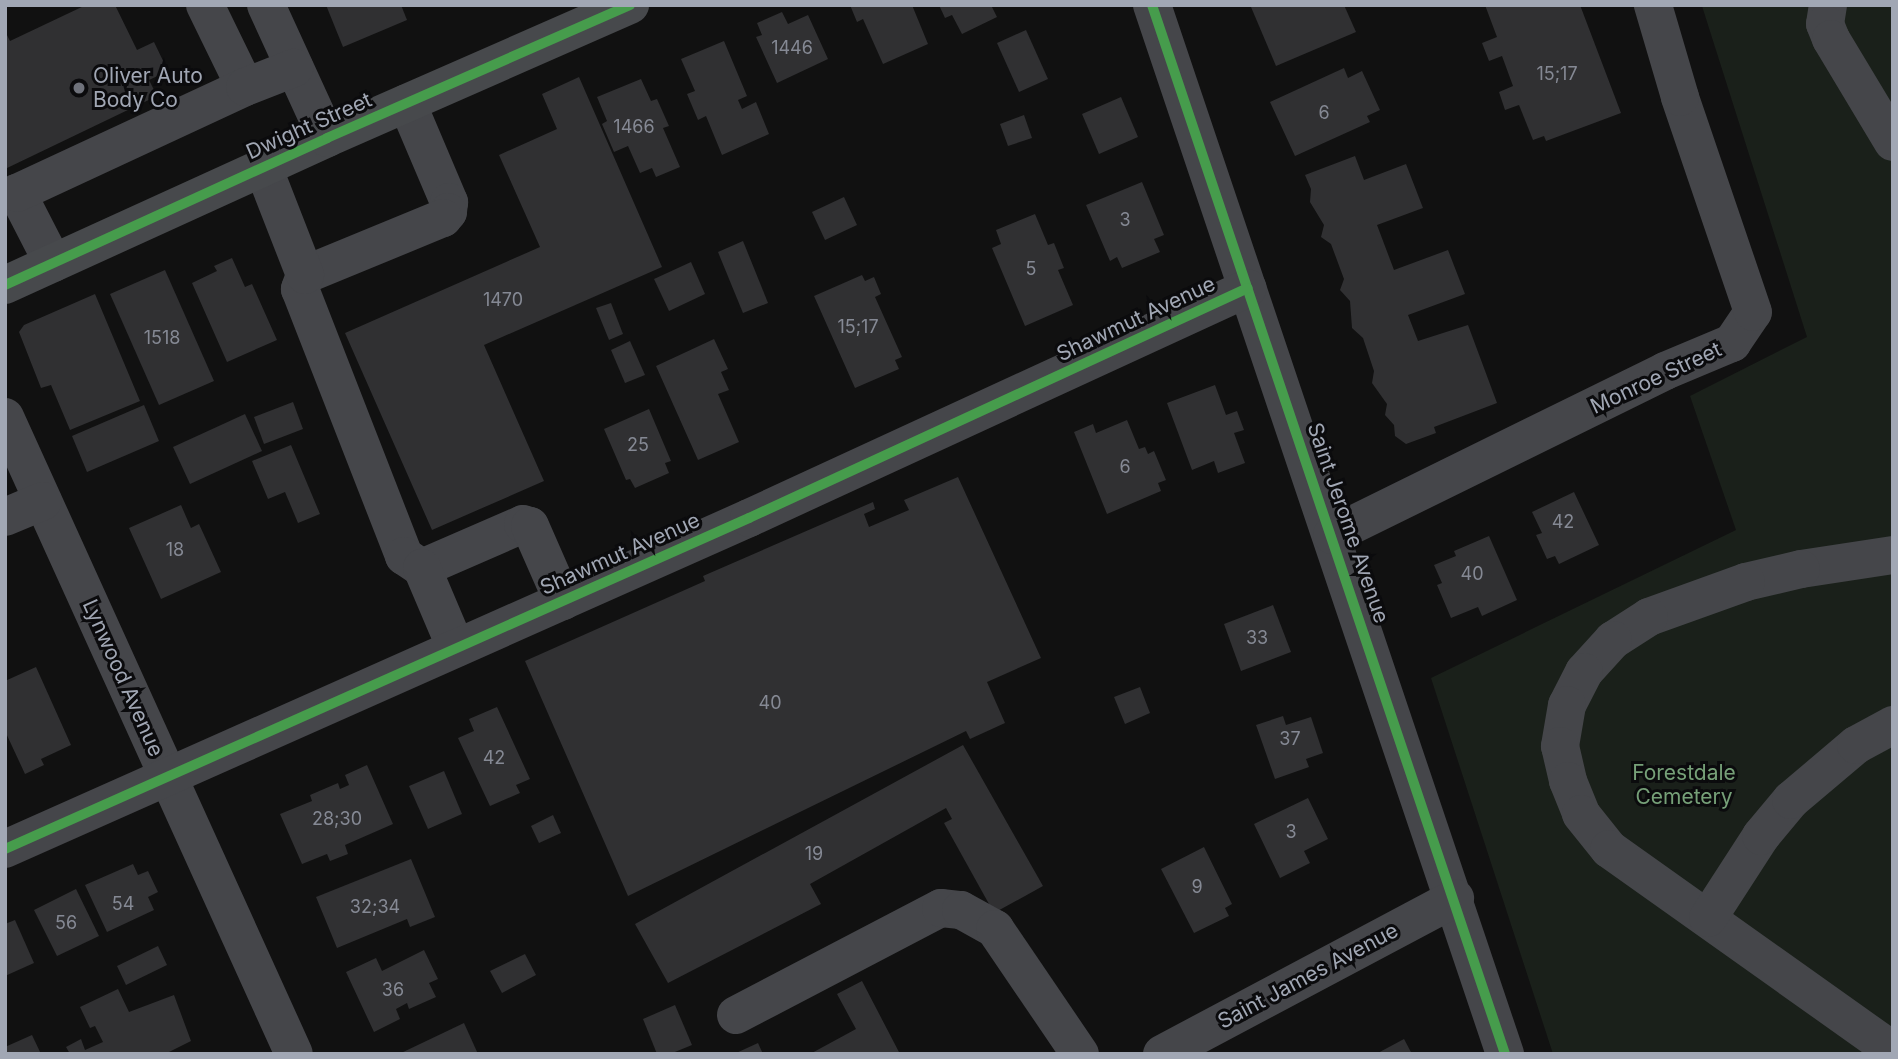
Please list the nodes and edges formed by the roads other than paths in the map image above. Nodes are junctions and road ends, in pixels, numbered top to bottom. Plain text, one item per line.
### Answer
1 (205, 5) edge
2 (265, 5) edge
3 (630, 5) edge
4 (1152, 5) edge
5 (1653, 5) edge
6 (1828, 5) edge
7 (294, 68) junction
8 (245, 87) junction
9 (407, 103) junction
10 (327, 138) junction
11 (1893, 142) edge
12 (263, 167) junction
13 (53, 263) junction
14 (305, 275) junction
15 (5, 285) edge
16 (1248, 288) junction
17 (5, 417) edge
18 (43, 501) junction
19 (5, 517) edge
20 (1332, 535) junction
21 (1893, 555) edge
22 (422, 568) junction
23 (563, 601) junction
24 (456, 648) junction
25 (1893, 725) edge
26 (167, 776) junction
27 (5, 849) edge
28 (1455, 898) junction
29 (1708, 918) junction
30 (736, 1015) dead end
31 (1893, 1051) edge
32 (294, 1054) edge
33 (1080, 1054) edge
34 (1162, 1054) edge
35 (1506, 1054) edge

1 - 8 street
2 - 7 street
3 - 9 main road, Dwight Street
4 - 16 street, Saint Jerome Avenue
5 - 20 street, Monroe Street
6 - 11 street
7 - 8 street
7 - 10 street
8 - 13 street
9 - 10 main road, Dwight Street
9 - 14 street
10 - 12 main road, Dwight Street
12 - 13 main road, Dwight Street
12 - 14 street
13 - 15 main road, Dwight Street
14 - 22 street
16 - 20 street, Saint Jerome Avenue
16 - 23 street, Shawmut Avenue
17 - 18 street, Lynwood Avenue
18 - 19 street
18 - 26 street, Lynwood Avenue
20 - 28 street, Saint Jerome Avenue
21 - 29 street
22 - 23 street
22 - 24 street
23 - 24 street, Shawmut Avenue
24 - 26 street, Shawmut Avenue
25 - 29 street
26 - 27 street, Shawmut Avenue
26 - 32 street, Lynwood Avenue
28 - 34 street, Saint James Avenue
28 - 35 street, Saint Jerome Avenue
29 - 31 street
30 - 33 street

